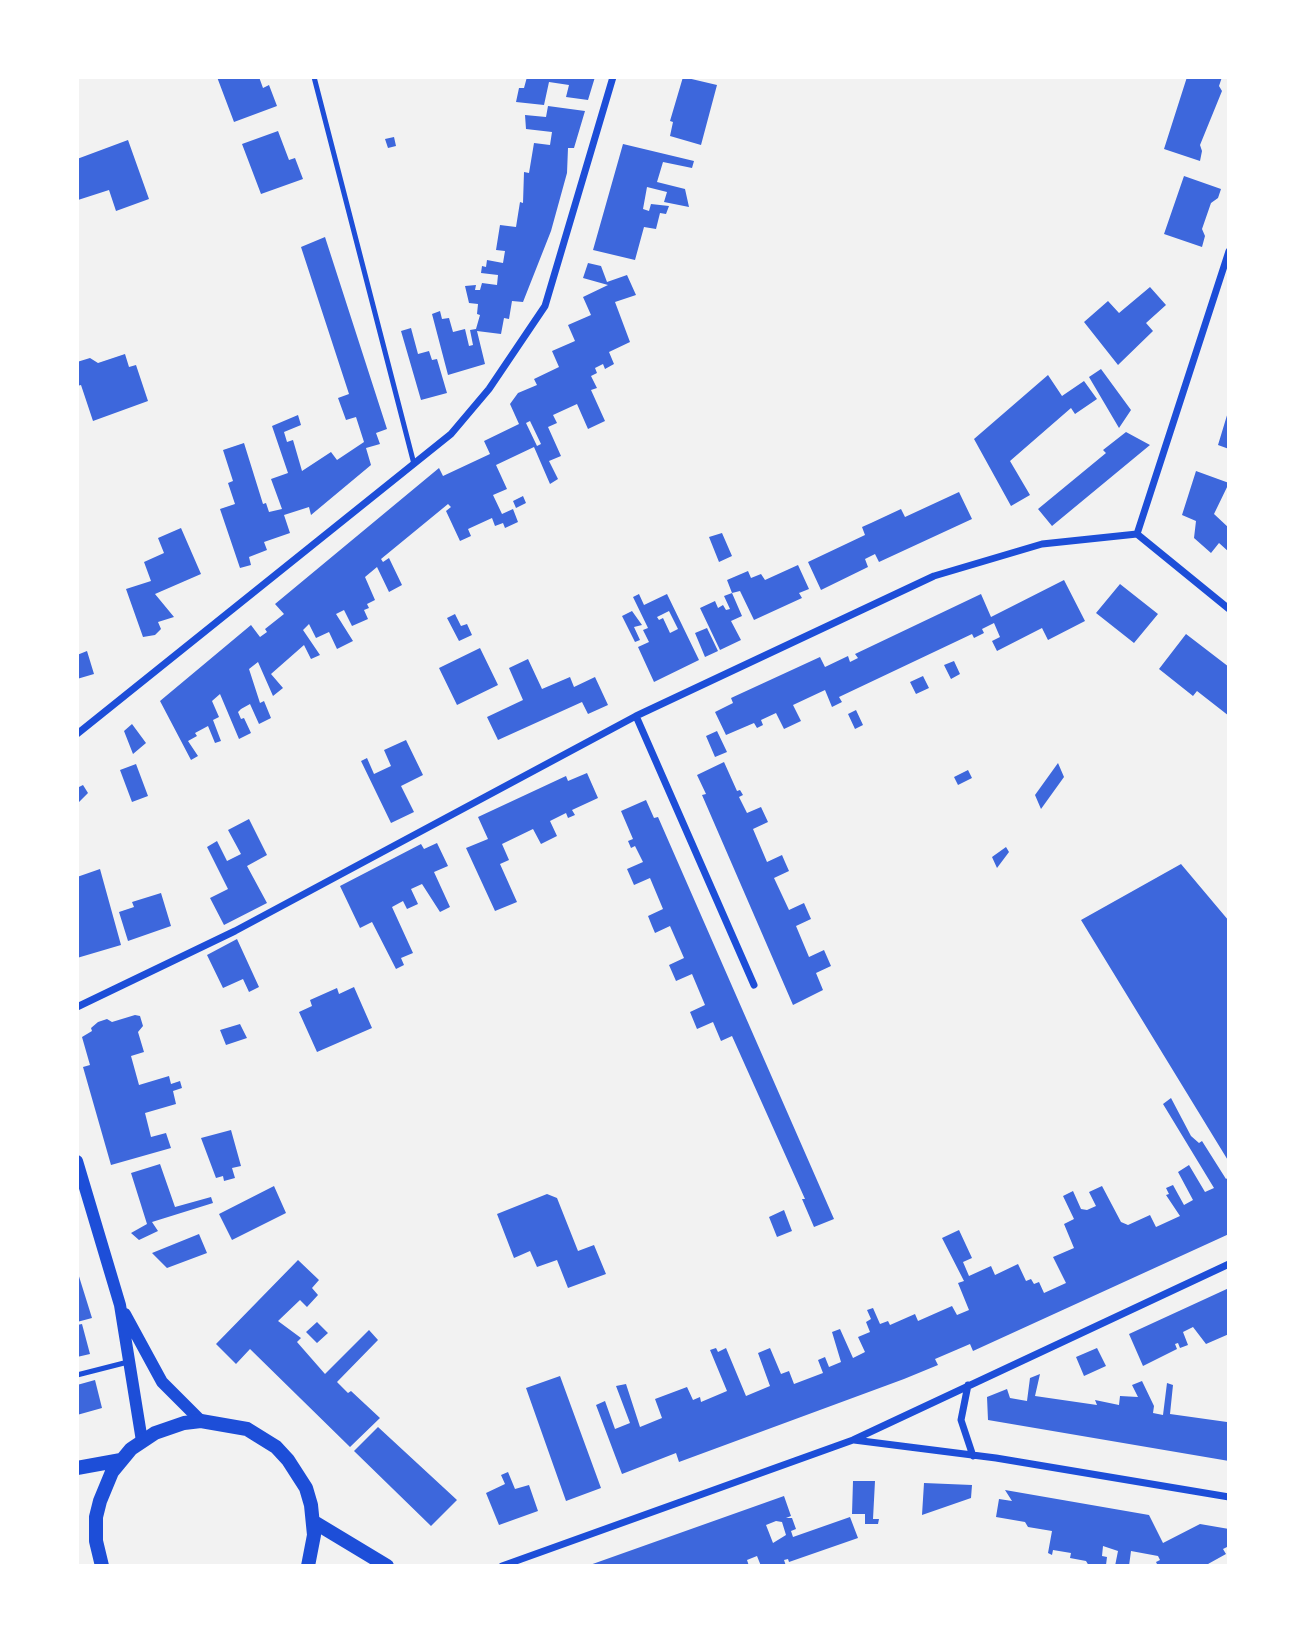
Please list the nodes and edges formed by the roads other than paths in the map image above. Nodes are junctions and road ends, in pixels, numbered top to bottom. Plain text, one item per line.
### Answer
1 (314, 77) edge
2 (613, 77) edge
3 (1229, 251) edge
4 (414, 464) junction
5 (1137, 534) junction
6 (1229, 608) edge
7 (636, 716) junction
8 (77, 734) edge
9 (754, 985) dead end
10 (77, 1007) edge
11 (77, 1161) edge
12 (1229, 1264) edge
13 (120, 1305) junction
14 (130, 1362) junction
15 (77, 1375) edge
16 (968, 1385) junction
17 (201, 1421) junction
18 (853, 1440) junction
19 (142, 1441) junction
20 (973, 1455) junction
21 (121, 1460) junction
22 (77, 1468) edge
23 (1229, 1497) edge
24 (314, 1522) junction
25 (102, 1566) edge
26 (308, 1566) edge
27 (387, 1566) edge
28 (502, 1566) edge

1 - 4 lane
2 - 4 street
3 - 5 street
4 - 8 street
5 - 6 street
5 - 7 street
7 - 9 street
7 - 10 street
11 - 13 street
12 - 16 street
13 - 14 street
13 - 17 street
14 - 15 lane
14 - 19 street
16 - 18 street
16 - 20 street
17 - 19 main road
17 - 24 main road
18 - 20 street
18 - 28 street
19 - 21 main road
20 - 23 street
21 - 22 main road
21 - 25 main road
24 - 26 main road
24 - 27 main road

